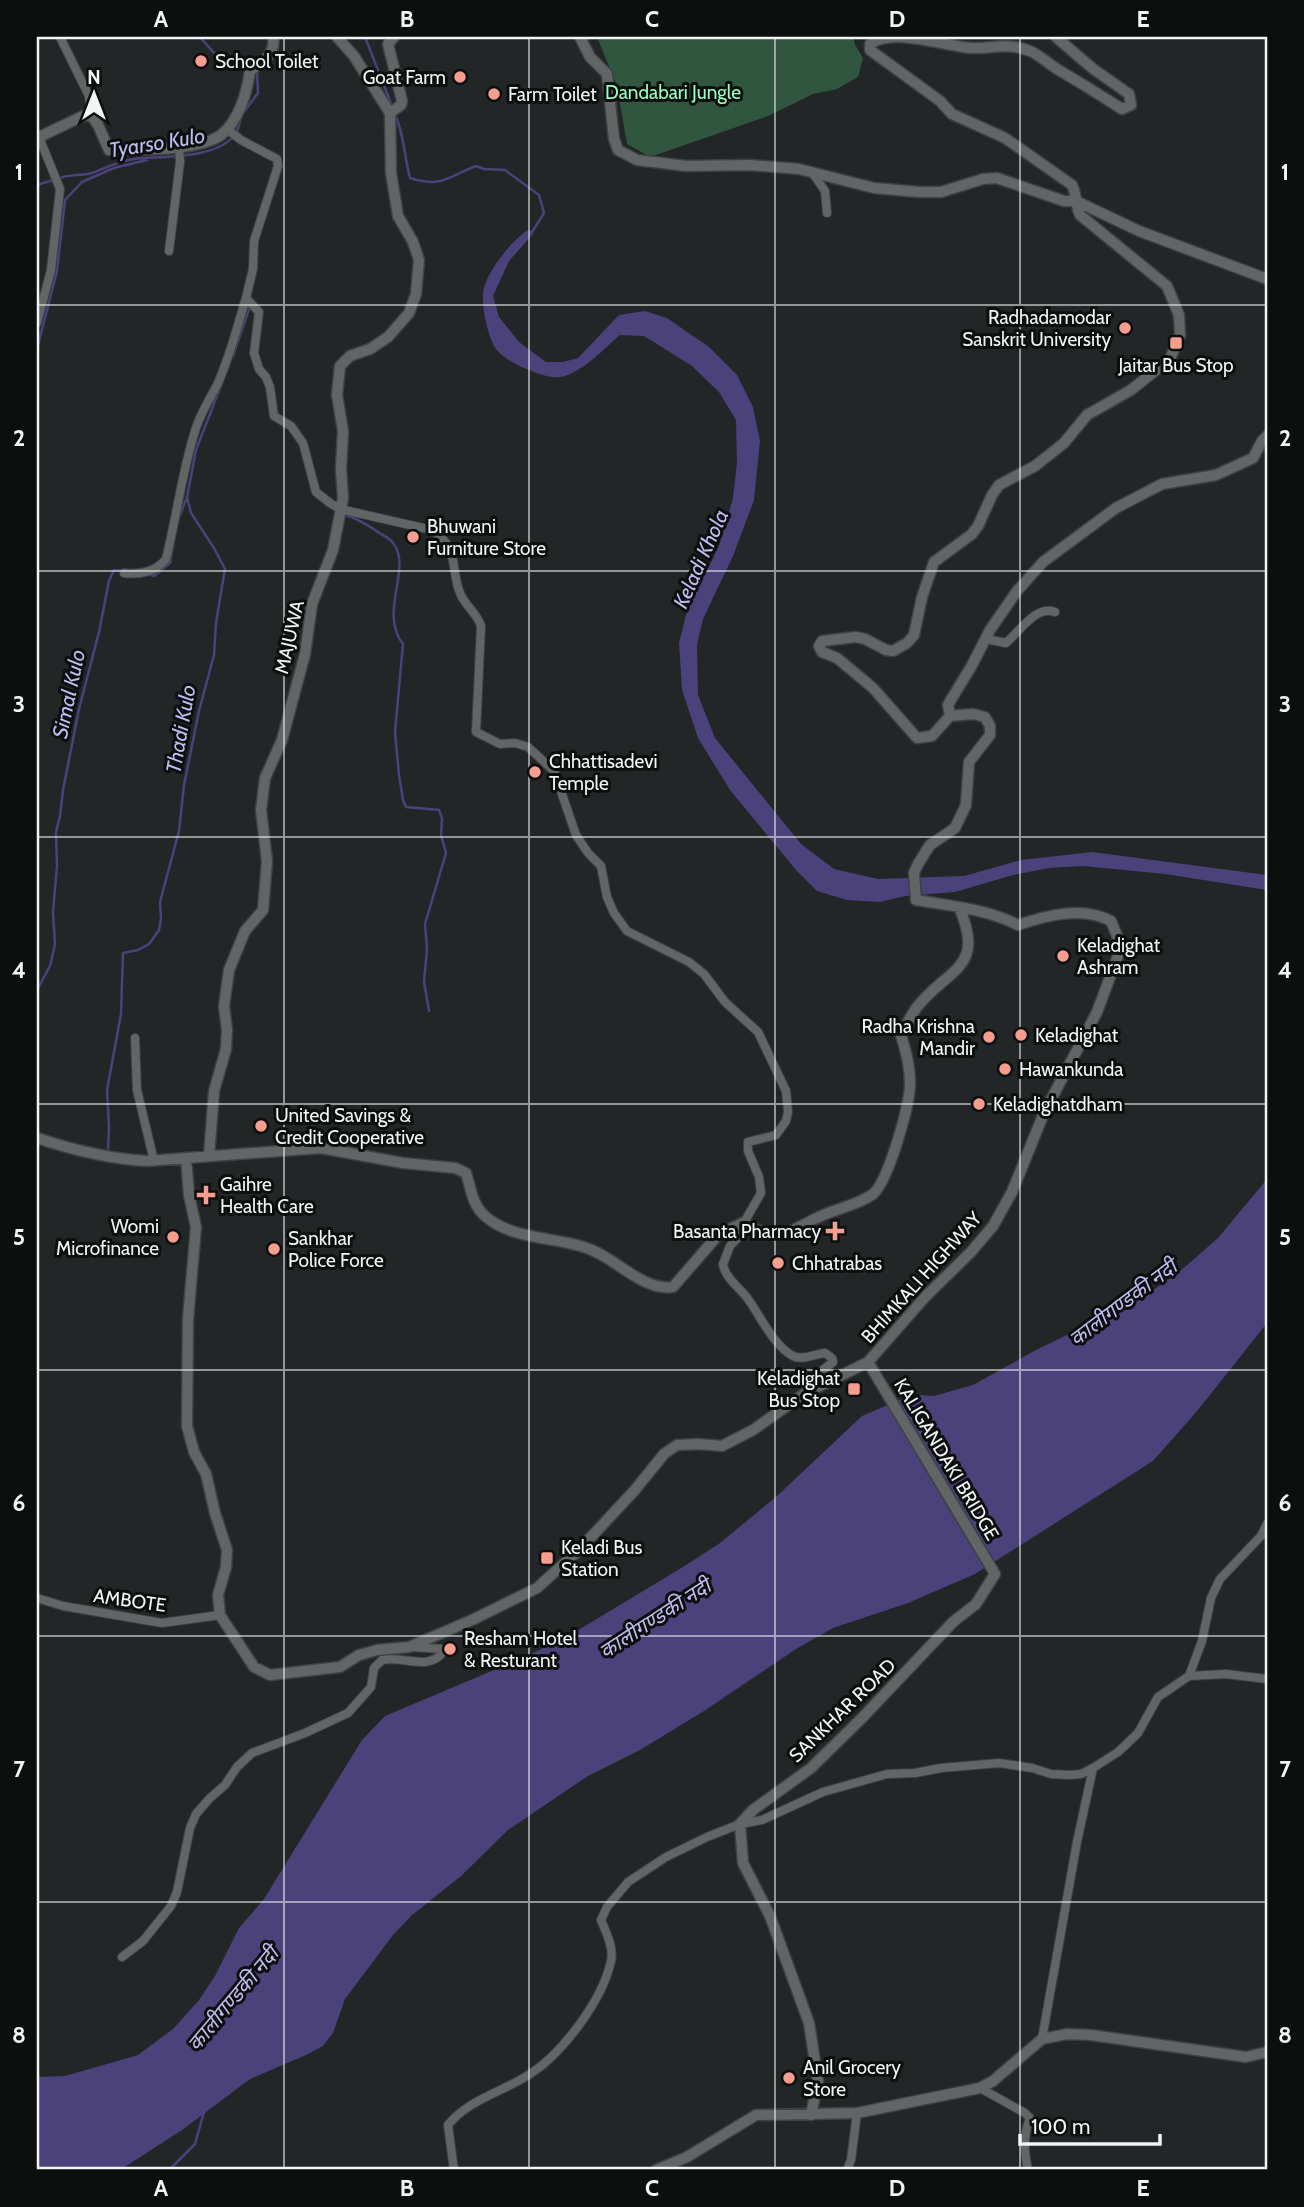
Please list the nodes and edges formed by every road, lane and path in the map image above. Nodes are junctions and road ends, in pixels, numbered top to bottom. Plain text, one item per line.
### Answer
1 (60, 37) edge
2 (273, 37) edge
3 (337, 37) edge
4 (394, 37) edge
5 (580, 37) edge
6 (1056, 37) edge
7 (917, 38) edge
8 (390, 113) junction
9 (91, 115) junction
10 (229, 131) junction
11 (38, 137) edge
12 (179, 147) junction
13 (811, 171) junction
14 (1076, 201) junction
15 (827, 213) dead end
16 (169, 251) dead end
17 (1267, 279) edge
18 (247, 299) junction
19 (37, 323) edge
20 (1267, 436) edge
21 (340, 509) junction
22 (124, 573) dead end
23 (1055, 612) dead end
24 (986, 639) junction
25 (950, 716) junction
26 (959, 907) junction
27 (135, 1038) dead end
28 (37, 1138) edge
29 (209, 1156) junction
30 (186, 1158) junction
31 (154, 1161) junction
32 (744, 1222) junction
33 (868, 1362) junction
34 (804, 1394) junction
35 (1267, 1524) edge
36 (995, 1574) joint
37 (37, 1598) edge
38 (220, 1615) junction
39 (409, 1647) junction
40 (1189, 1676) junction
41 (1267, 1679) edge
42 (1093, 1768) junction
43 (740, 1824) junction
44 (122, 1957) dead end
45 (1042, 2039) junction
46 (1267, 2052) edge
47 (980, 2088) junction
48 (857, 2113) junction
49 (811, 2115) junction
50 (454, 2170) edge
51 (656, 2170) edge
52 (847, 2170) edge
53 (1028, 2170) edge

1 - 9 street
2 - 10 street
3 - 8 street
4 - 8 street
5 - 13 street
6 - 7 street
7 - 14 street
8 - 21 street, MAJUWA
9 - 11 street
9 - 12 street
10 - 12 street
10 - 18 street
11 - 19 street
12 - 16 street
13 - 14 street
13 - 15 street
14 - 17 street
14 - 25 street
18 - 21 street
18 - 22 street
20 - 24 street
21 - 29 street, MAJUWA
21 - 32 street
23 - 24 street
24 - 25 street
25 - 26 street, BHIMKALI HIGHWAY
26 - 32 street
26 - 33 street, BHIMKALI HIGHWAY
27 - 31 street
28 - 31 street
29 - 30 street
29 - 32 street
30 - 31 street
30 - 38 street
32 - 34 street
33 - 34 street
33 - 36 street, KALIGANDAKI BRIDGE
34 - 39 street
35 - 40 street
36 - 43 street, SANKHAR ROAD
37 - 38 street, AMBOTE
38 - 39 street
39 - 44 street
40 - 41 street
40 - 42 street
42 - 43 street
42 - 45 street
43 - 49 street
43 - 50 street
45 - 46 street
45 - 47 street
47 - 48 street
47 - 53 street
48 - 49 street
48 - 52 street
49 - 51 street

